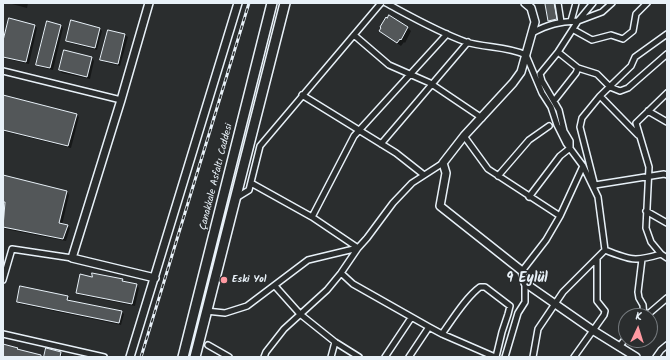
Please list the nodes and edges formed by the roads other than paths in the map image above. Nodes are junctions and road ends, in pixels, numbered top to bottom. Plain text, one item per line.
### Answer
1 (149, 3) edge
2 (238, 3) edge
3 (272, 3) edge
4 (285, 3) edge
5 (381, 3) edge
6 (386, 3) edge
7 (525, 3) edge
8 (558, 3) edge
9 (576, 3) edge
10 (593, 3) edge
11 (612, 3) edge
12 (647, 3) edge
13 (571, 21) junction
14 (578, 21) junction
15 (560, 22) junction
16 (574, 30) junction
17 (447, 34) junction
18 (532, 34) junction
19 (667, 34) edge
20 (354, 35) junction
21 (468, 42) junction
22 (558, 52) junction
23 (667, 54) edge
24 (526, 55) junction
25 (578, 68) junction
26 (3, 71) edge
27 (410, 74) junction
28 (432, 84) junction
29 (610, 87) junction
30 (667, 93) edge
31 (302, 96) junction
32 (600, 96) junction
33 (121, 100) junction
34 (554, 101) junction
35 (648, 111) junction
36 (482, 118) junction
37 (667, 122) edge
38 (549, 126) dead end
39 (360, 131) junction
40 (464, 136) junction
41 (641, 138) junction
42 (381, 144) junction
43 (570, 148) junction
44 (443, 163) junction
45 (583, 166) junction
46 (424, 175) junction
47 (667, 175) edge
48 (498, 176) junction
49 (649, 176) junction
50 (251, 183) junction
51 (595, 185) junction
52 (530, 197) junction
53 (598, 197) junction
54 (235, 199) junction
55 (646, 212) junction
56 (560, 216) junction
57 (312, 218) junction
58 (667, 223) edge
59 (358, 248) junction
60 (605, 250) junction
61 (661, 254) junction
62 (72, 258) junction
63 (667, 258) edge
64 (597, 259) junction
65 (642, 259) junction
66 (522, 271) junction
67 (341, 273) junction
68 (155, 278) junction
69 (3, 280) edge
70 (525, 283) junction
71 (275, 286) junction
72 (667, 298) edge
73 (555, 304) junction
74 (644, 308) edge
75 (655, 308) edge
76 (206, 311) junction
77 (300, 314) junction
78 (411, 318) junction
79 (429, 327) junction
80 (594, 331) junction
81 (3, 334) edge
82 (442, 334) junction
83 (335, 342) junction
84 (208, 345) dead end
85 (667, 345) edge
86 (618, 346) edge
87 (626, 355) edge
88 (104, 357) edge
89 (130, 357) edge
90 (183, 357) edge
91 (194, 357) edge
92 (229, 357) edge
93 (264, 357) edge
94 (331, 357) edge
95 (359, 357) edge
96 (385, 357) edge
97 (409, 357) edge
98 (496, 357) edge
99 (505, 357) edge
100 (532, 357) edge
101 (574, 357) edge
102 (636, 357) edge
103 (656, 357) edge

1 - 33 street
2 - 68 street
3 - 90 highway, Çanakkale Asfaltı Caddesi
4 - 54 highway
5 - 20 street
6 - 17 street
7 - 18 street
8 - 15 street
9 - 13 street
10 - 14 street
11 - 14 street
12 - 16 street
13 - 14 street
13 - 15 street
14 - 16 street
15 - 18 street
16 - 22 street
17 - 21 street
17 - 27 street
18 - 24 street
19 - 29 street
20 - 27 street
20 - 31 street
21 - 24 street
21 - 28 street
22 - 25 street
22 - 34 street
23 - 29 street
24 - 36 street
24 - 43 street
25 - 29 street
25 - 34 street
26 - 33 street
27 - 28 street
27 - 39 street
28 - 36 street
28 - 42 street
29 - 32 street
30 - 35 street
31 - 39 street
31 - 50 street
32 - 41 street
32 - 51 street
33 - 62 street
34 - 43 street
35 - 37 street
35 - 41 street
36 - 40 street
38 - 48 street
39 - 42 street
39 - 57 street
40 - 44 street
40 - 48 street
41 - 49 street
42 - 46 street
43 - 45 street
43 - 52 street
44 - 46 street
44 - 66 street
45 - 53 street
45 - 56 street
46 - 59 street
47 - 49 street
48 - 52 street
49 - 51 street
49 - 55 street
50 - 54 street
50 - 57 street
51 - 53 street
52 - 56 street
53 - 60 street
54 - 76 highway
55 - 58 street
55 - 61 street
56 - 66 street
57 - 59 street
59 - 67 street
59 - 71 street
60 - 64 street
60 - 65 street
61 - 63 street
61 - 65 street
62 - 68 street
62 - 69 street
64 - 73 street
64 - 80 street
65 - 74 street
66 - 70 street
67 - 77 street
67 - 78 street
68 - 89 street
70 - 73 street
70 - 99 street
71 - 76 street
71 - 77 street
72 - 75 street
73 - 80 street
73 - 100 street
76 - 91 highway
77 - 83 street
77 - 93 street
78 - 79 street
78 - 96 street
79 - 82 street
79 - 97 street
80 - 86 street
80 - 101 street
81 - 88 street
82 - 98 street
82 - 98 street
83 - 94 street
83 - 95 street
84 - 92 street
85 - 103 street
87 - 102 street

